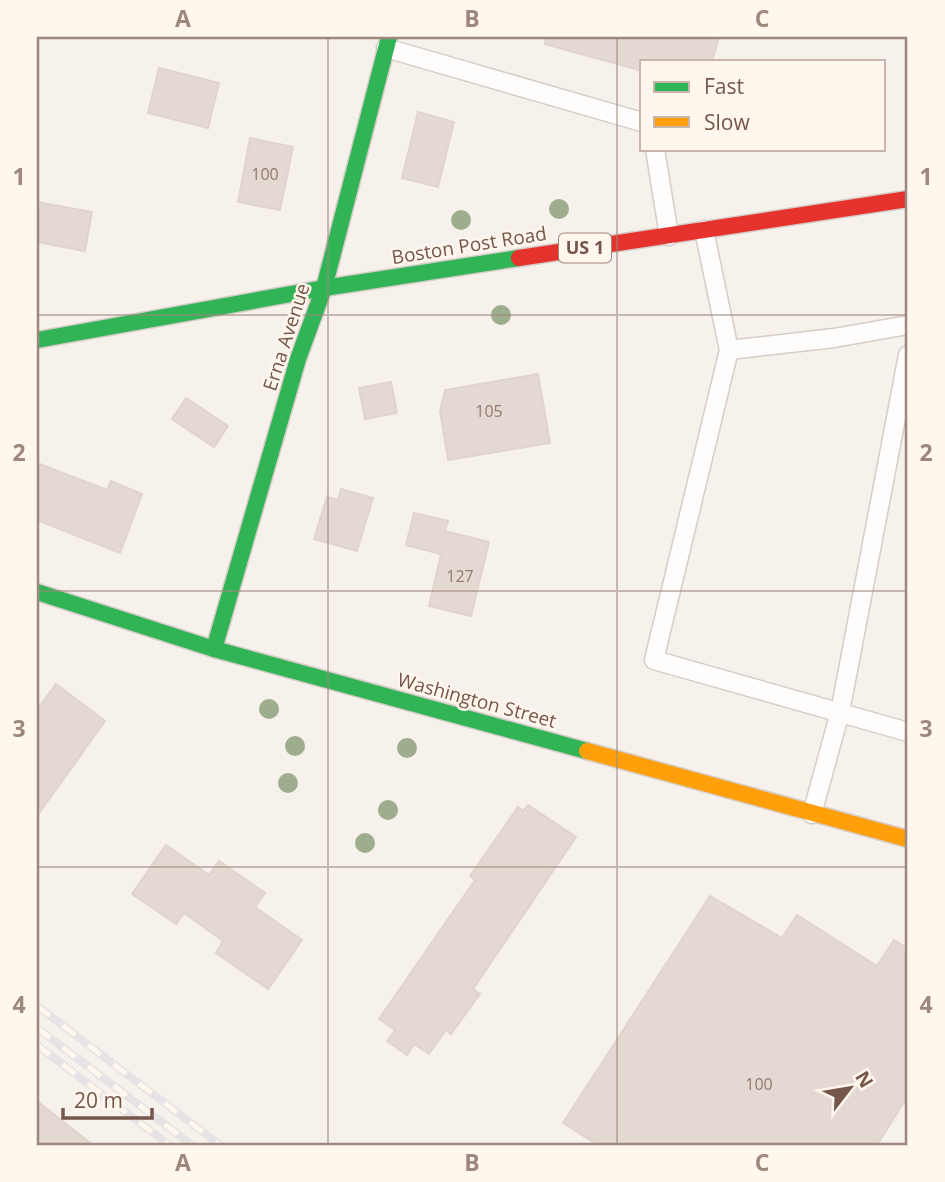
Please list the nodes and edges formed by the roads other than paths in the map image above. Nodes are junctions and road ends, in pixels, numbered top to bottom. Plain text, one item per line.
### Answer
1 (387, 43) edge
2 (640, 121) edge
3 (655, 150) edge
4 (908, 199) edge
5 (704, 230) junction
6 (669, 236) junction
7 (324, 288) junction
8 (908, 325) edge
9 (37, 340) edge
10 (729, 350) junction
11 (908, 355) edge
12 (37, 592) edge
13 (214, 649) junction
14 (840, 712) junction
15 (908, 732) edge
16 (812, 814) junction
17 (908, 839) edge

1 - 2 lane
1 - 7 street, Erna Avenue
3 - 6 lane
4 - 5 street, Boston Post Road / US 1
5 - 6 street, Boston Post Road / US 1
5 - 10 lane
6 - 7 street, Boston Post Road / US 1
7 - 9 street, Boston Post Road / US 1
7 - 13 street, Erna Avenue
8 - 10 lane
10 - 14 lane
11 - 14 lane
12 - 13 street, Washington Street
13 - 16 street, Washington Street
14 - 15 lane
14 - 16 lane
16 - 17 street, Washington Street

